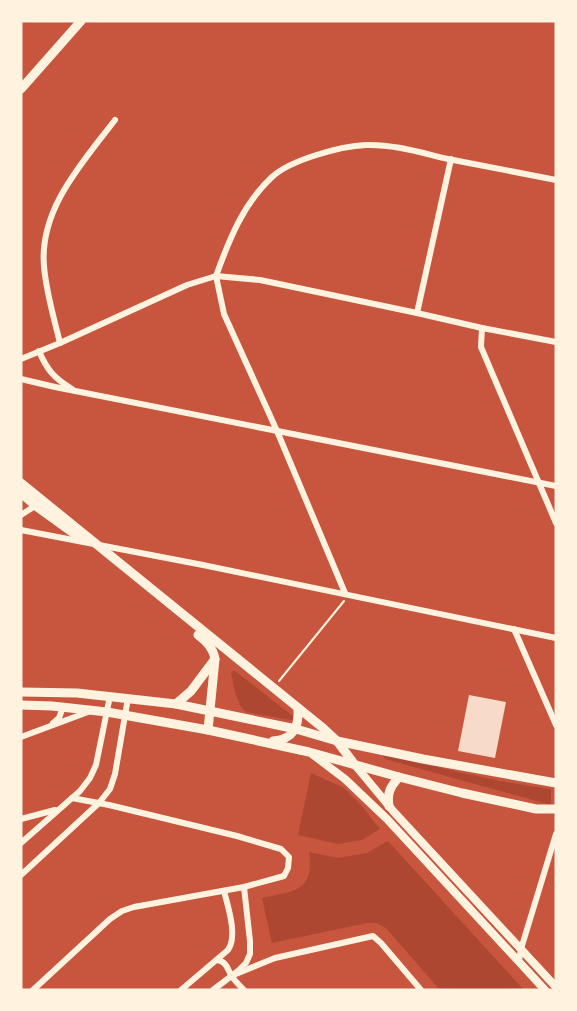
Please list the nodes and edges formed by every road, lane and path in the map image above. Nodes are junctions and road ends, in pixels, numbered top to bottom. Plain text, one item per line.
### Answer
1 (81, 21) edge
2 (21, 89) edge
3 (115, 120) dead end
4 (451, 159) junction
5 (556, 180) edge
6 (216, 276) junction
7 (417, 313) junction
8 (482, 328) junction
9 (556, 342) edge
10 (60, 343) junction
11 (39, 351) junction
12 (21, 359) edge
13 (21, 379) edge
14 (75, 391) junction
15 (277, 431) junction
16 (21, 483) edge
17 (539, 483) junction
18 (556, 486) edge
19 (21, 493) edge
20 (40, 503) junction
21 (21, 515) edge
22 (556, 523) edge
23 (21, 530) edge
24 (86, 542) junction
25 (98, 544) junction
26 (347, 594) junction
27 (514, 629) junction
28 (556, 638) edge
29 (215, 659) junction
30 (273, 688) junction
31 (21, 692) edge
32 (110, 696) junction
33 (128, 698) junction
34 (176, 704) junction
35 (21, 705) edge
36 (63, 707) junction
37 (298, 708) junction
38 (92, 710) junction
39 (210, 710) junction
40 (107, 712) junction
41 (126, 715) junction
42 (556, 725) edge
43 (48, 727) junction
44 (296, 729) junction
45 (208, 730) junction
46 (21, 737) edge
47 (337, 741) junction
48 (267, 742) junction
49 (309, 752) junction
50 (355, 765) junction
51 (399, 777) junction
52 (556, 783) edge
53 (72, 798) junction
54 (99, 803) junction
55 (390, 806) junction
56 (58, 809) junction
57 (556, 809) edge
58 (21, 819) edge
59 (556, 834) edge
60 (21, 843) edge
61 (21, 875) edge
62 (244, 887) junction
63 (224, 891) junction
64 (521, 949) junction
65 (217, 960) junction
66 (519, 961) junction
67 (231, 976) junction
68 (556, 987) edge
69 (33, 990) edge
70 (181, 990) edge
71 (213, 990) edge
72 (244, 990) edge
73 (421, 990) edge
74 (545, 990) edge

1 - 2 main road
3 - 10 street
4 - 5 street
4 - 6 street
4 - 7 street
6 - 7 street
6 - 10 street
6 - 15 street
7 - 8 street
8 - 9 street
8 - 17 street
10 - 11 street
11 - 12 street
11 - 14 street
13 - 14 street
14 - 15 street
15 - 17 street
15 - 26 street
16 - 20 main road
17 - 18 street
17 - 22 street
19 - 20 main road
20 - 21 street
20 - 24 main road
20 - 25 main road
23 - 24 street
24 - 25 street
24 - 29 main road
25 - 26 street
25 - 30 main road
26 - 27 street
26 - 30 path
27 - 28 street
27 - 42 street
29 - 34 main road
29 - 39 main road
30 - 37 main road
31 - 32 main road
32 - 33 main road
32 - 40 street
33 - 34 main road
33 - 41 street
34 - 39 main road
35 - 36 main road
36 - 38 main road
36 - 43 street
37 - 44 main road
37 - 47 main road
38 - 40 main road
38 - 43 street
39 - 44 main road
39 - 45 main road
40 - 41 main road
40 - 53 street
41 - 45 main road
41 - 54 street
43 - 46 street
44 - 47 main road
44 - 48 main road
45 - 48 main road
47 - 50 main road
47 - 52 main road
48 - 49 main road
49 - 50 main road
49 - 66 main road
50 - 51 main road
50 - 55 main road
51 - 55 main road
51 - 57 main road
53 - 54 street
53 - 56 street
54 - 61 street
54 - 62 street
55 - 64 main road
56 - 58 street
56 - 60 street
59 - 64 street
62 - 63 street
62 - 67 street
63 - 65 street
63 - 69 street
64 - 66 street
64 - 68 main road
65 - 67 street
65 - 70 street
66 - 74 main road
67 - 71 street
67 - 72 street
67 - 73 street

